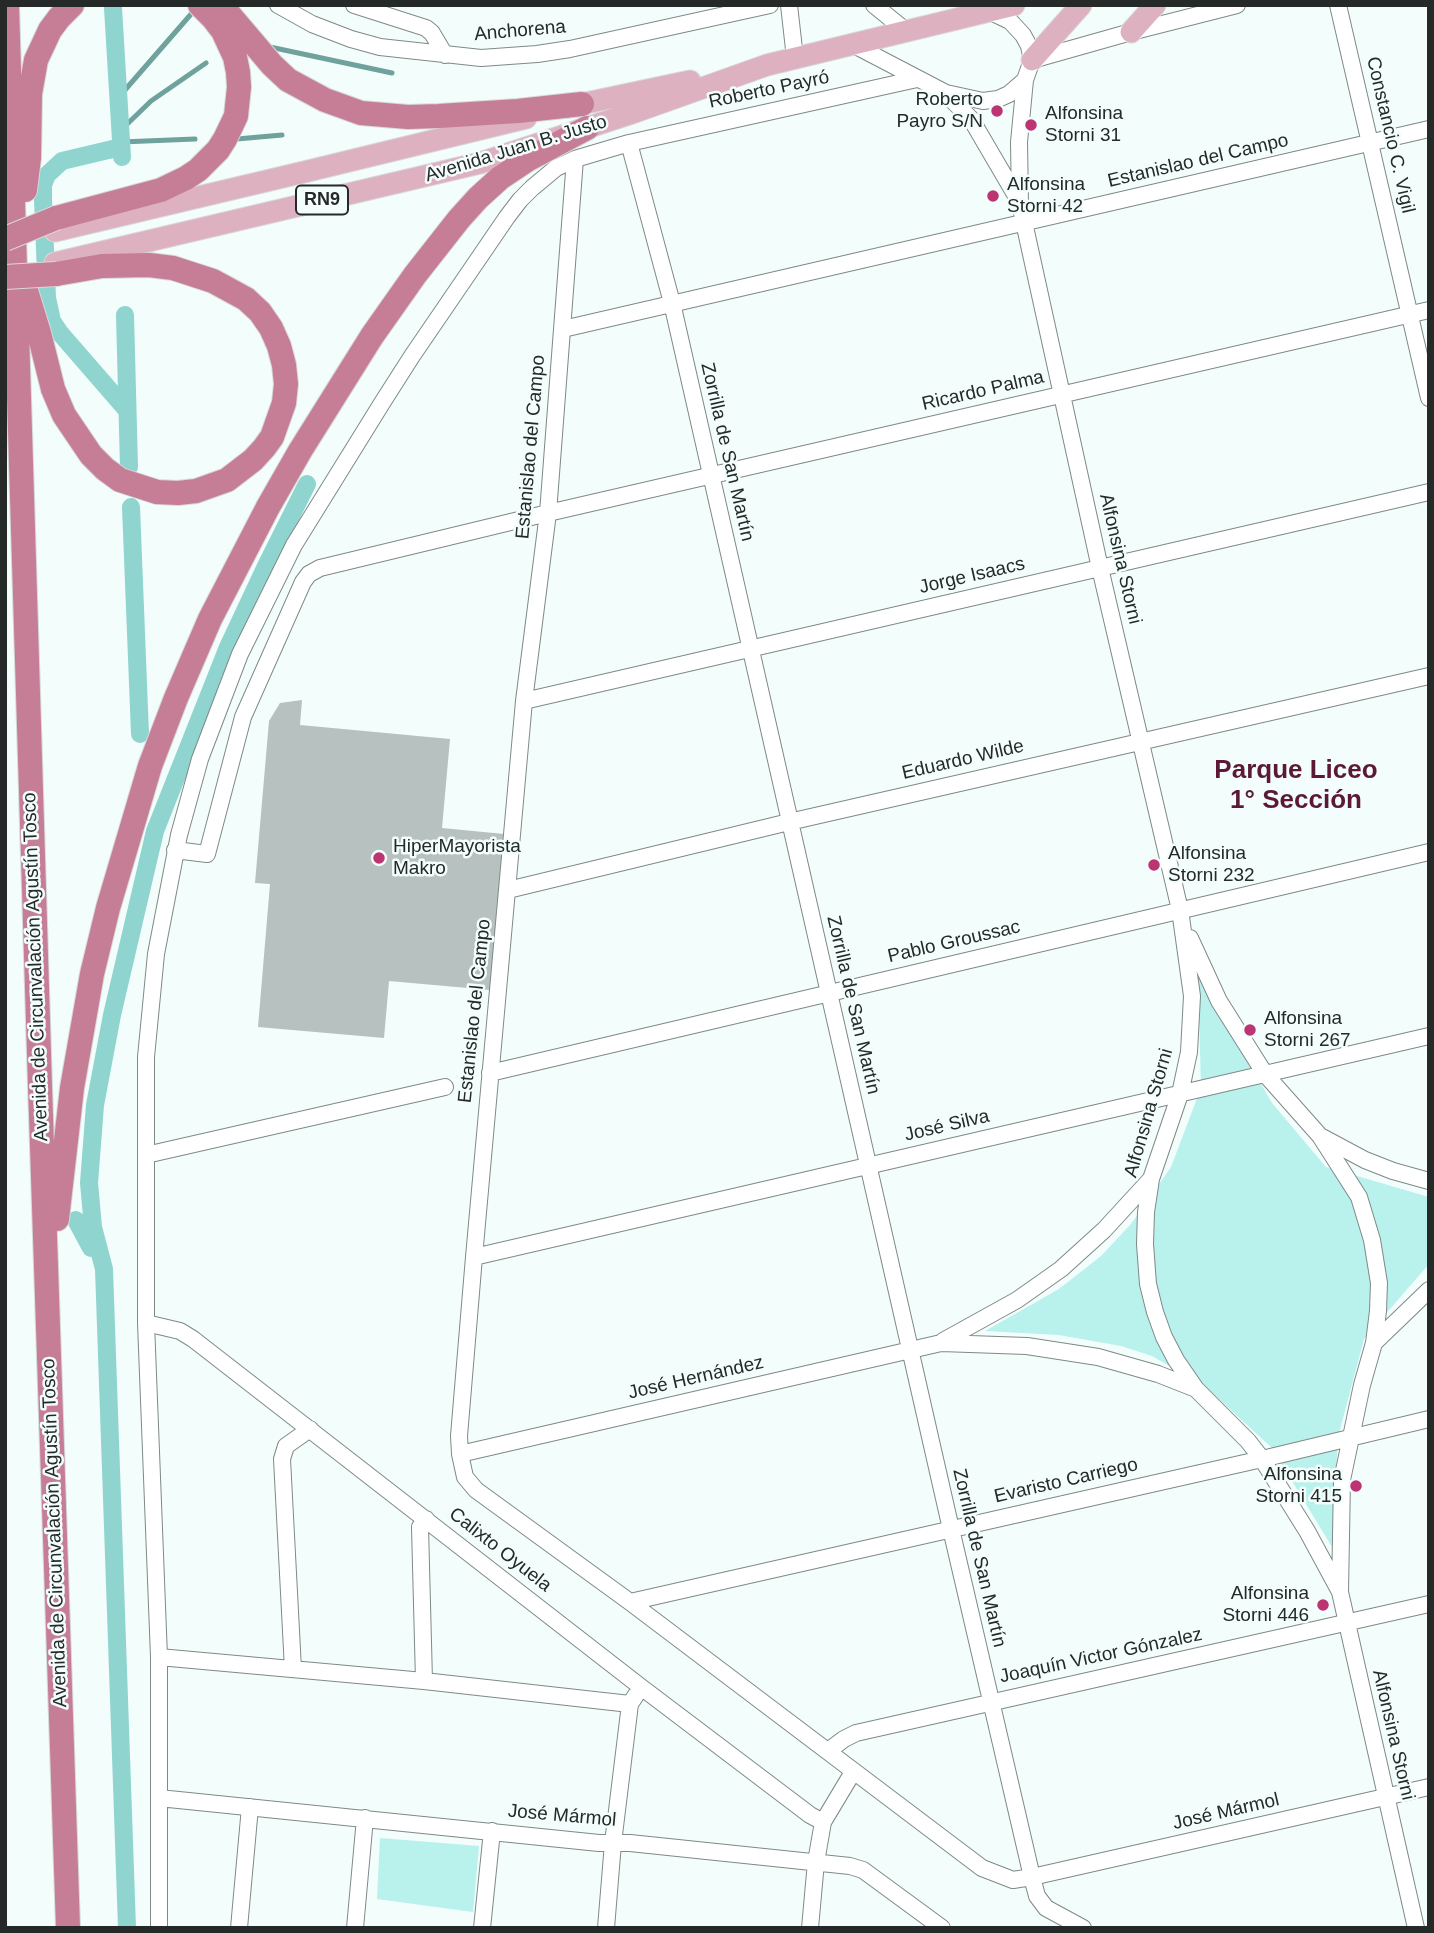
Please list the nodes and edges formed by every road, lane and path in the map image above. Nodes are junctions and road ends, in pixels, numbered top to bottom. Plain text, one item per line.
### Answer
1 (7, 5) edge
2 (72, 5) edge
3 (200, 5) edge
4 (221, 5) edge
5 (278, 5) edge
6 (354, 5) edge
7 (770, 5) edge
8 (789, 5) edge
9 (874, 5) edge
10 (1014, 5) edge
11 (1081, 5) edge
12 (1154, 5) edge
13 (1237, 5) edge
14 (1338, 5) edge
15 (989, 11) junction
16 (906, 31) junction
17 (1131, 32) junction
18 (852, 44) junction
19 (445, 55) junction
20 (795, 58) junction
21 (767, 65) junction
22 (1028, 70) junction
23 (917, 79) junction
24 (944, 92) junction
25 (582, 103) junction
26 (587, 128) junction
27 (1429, 129) edge
28 (629, 142) junction
29 (1370, 142) junction
30 (575, 159) junction
31 (1020, 204) junction
32 (1024, 223) junction
33 (55, 224) junction
34 (10, 256) edge
35 (55, 268) junction
36 (672, 303) junction
37 (1429, 310) edge
38 (1410, 315) junction
39 (563, 329) junction
40 (1062, 394) junction
41 (1429, 398) edge
42 (712, 475) junction
43 (1429, 492) edge
44 (548, 513) junction
45 (1100, 568) junction
46 (750, 648) junction
47 (1429, 676) edge
48 (524, 701) junction
49 (1140, 740) junction
50 (789, 822) junction
51 (176, 850) junction
52 (1429, 852) edge
53 (508, 890) junction
54 (1181, 916) junction
55 (829, 993) junction
56 (1429, 1036) edge
57 (490, 1073) junction
58 (1265, 1074) junction
59 (445, 1087) dead end
60 (1181, 1094) junction
61 (1320, 1136) junction
62 (146, 1156) junction
63 (868, 1166) junction
64 (1151, 1179) junction
65 (1429, 1181) edge
66 (474, 1257) junction
67 (1429, 1290) edge
68 (47, 1307) junction
69 (146, 1323) junction
70 (941, 1343) junction
71 (1374, 1343) junction
72 (911, 1350) junction
73 (1196, 1389) junction
74 (1429, 1419) edge
75 (310, 1429) junction
76 (1350, 1437) junction
77 (460, 1454) junction
78 (1262, 1459) junction
79 (426, 1519) junction
80 (951, 1529) junction
81 (1340, 1592) junction
82 (630, 1602) junction
83 (1429, 1604) edge
84 (1346, 1623) junction
85 (159, 1657) junction
86 (293, 1669) junction
87 (424, 1681) junction
88 (641, 1687) junction
89 (991, 1702) junction
90 (630, 1704) junction
91 (828, 1751) junction
92 (853, 1772) junction
93 (1429, 1787) edge
94 (1386, 1797) junction
95 (159, 1798) junction
96 (250, 1807) junction
97 (365, 1818) junction
98 (823, 1822) junction
99 (492, 1831) junction
100 (613, 1843) junction
101 (816, 1861) junction
102 (1032, 1877) junction
103 (68, 1928) edge
104 (159, 1928) edge
105 (239, 1928) edge
106 (355, 1928) edge
107 (482, 1928) edge
108 (606, 1928) edge
109 (810, 1928) edge
110 (942, 1928) edge
111 (1083, 1928) edge
112 (1416, 1928) edge

1 - 34 highway, Avenida de Circunvalación Agustín Tosco
2 - 34 highway
3 - 33 highway
4 - 25 highway
5 - 19 street, Anchorena
6 - 19 street
7 - 19 street, Anchorena
8 - 20 street
9 - 16 street
10 - 15 main road, Avenida Juan B. Justo / RN9
11 - 22 main road
12 - 17 main road
13 - 17 street
14 - 29 street, Constancio C. Vigil
15 - 16 main road, Avenida Juan B. Justo / RN9
15 - 22 street
16 - 18 main road, Avenida Juan B. Justo / RN9
17 - 22 street
18 - 20 main road, Avenida Juan B. Justo / RN9
18 - 23 street, Alfonsina Storni
20 - 21 main road, Avenida Juan B. Justo / RN9
21 - 25 main road, Avenida Juan B. Justo / RN9
21 - 26 main road, Avenida Juan B. Justo / RN9
22 - 24 street
22 - 31 street, Alfonsina Storni
23 - 24 street, Alfonsina Storni
23 - 28 street, Roberto Payró
24 - 31 street, Alfonsina Storni
25 - 33 main road, Avenida Juan B. Justo / RN9
26 - 35 main road, Avenida Juan B. Justo / RN9
26 - 68 highway
27 - 29 street, Estanislao del Campo
28 - 30 street, Roberto Payró
28 - 36 street, Zorrilla de San Martín
29 - 32 street, Estanislao del Campo
29 - 38 street, Constancio C. Vigil
30 - 39 street
30 - 51 street, Roberto Payró
31 - 32 street, Alfonsina Storni
32 - 36 street, Estanislao del Campo
32 - 40 street, Alfonsina Storni
33 - 34 highway, bridge
34 - 35 highway, bridge
34 - 35 highway
34 - 68 highway, Avenida de Circunvalación Agustín Tosco
36 - 39 street, Estanislao del Campo
36 - 42 street, Zorrilla de San Martín
37 - 38 street, Ricardo Palma
38 - 40 street, Ricardo Palma
38 - 41 street, Constancio C. Vigil
39 - 44 street, Estanislao del Campo
40 - 42 street, Ricardo Palma
40 - 45 street, Alfonsina Storni
42 - 44 street, Ricardo Palma
42 - 46 street, Zorrilla de San Martín
43 - 45 street, Jorge Isaacs
44 - 48 street, Estanislao del Campo
44 - 51 street, Ricardo Palma
45 - 46 street, Jorge Isaacs
45 - 49 street, Alfonsina Storni
46 - 48 street, Jorge Isaacs
46 - 50 street, Zorrilla de San Martín
47 - 49 street, Eduardo Wilde
48 - 53 street, Estanislao del Campo
49 - 50 street, Eduardo Wilde
49 - 54 street, Alfonsina Storni
50 - 53 street, Eduardo Wilde
50 - 55 street, Zorrilla de San Martín
51 - 62 street, Roberto Payró
52 - 54 street, Pablo Groussac
53 - 57 street, Estanislao del Campo
54 - 55 street, Pablo Groussac
54 - 58 street, Alfonsina Storni
54 - 60 street, Alfonsina Storni
55 - 57 street, Pablo Groussac
55 - 63 street, Zorrilla de San Martín
56 - 58 street, José Silva
57 - 66 street, Estanislao del Campo
58 - 60 street, José Silva
58 - 61 street, Alfonsina Storni
59 - 62 street
60 - 63 street, José Silva
60 - 64 street, Alfonsina Storni
61 - 65 street
61 - 71 street, Alfonsina Storni
62 - 69 street, Roberto Payró
63 - 66 street, José Silva
63 - 72 street, Zorrilla de San Martín
64 - 70 street, José Hernández
64 - 73 street, Alfonsina Storni
66 - 77 street, Estanislao del Campo
67 - 71 street
68 - 103 highway, Avenida de Circunvalación Agustín Tosco
69 - 75 street, Calixto Oyuela
69 - 85 street
70 - 72 street, José Hernández
70 - 73 street, José Hernández
71 - 76 street, Alfonsina Storni
72 - 77 street, José Hernández
72 - 80 street, Zorrilla de San Martín
73 - 78 street, Alfonsina Storni
74 - 76 street, Evaristo Carriego
75 - 79 street, Calixto Oyuela
75 - 86 street
76 - 78 street, Evaristo Carriego
76 - 81 street, Alfonsina Storni
77 - 82 street, Calixto Oyuela
78 - 80 street, Evaristo Carriego
78 - 81 street, Alfonsina Storni
79 - 87 street
79 - 88 street, Calixto Oyuela
80 - 82 street, Evaristo Carriego
80 - 89 street, Zorrilla de San Martín
81 - 84 street, Alfonsina Storni
82 - 91 street, Calixto Oyuela
83 - 84 street, Joaquín Victor Gónzalez
84 - 89 street, Joaquín Victor Gónzalez
84 - 94 street, Alfonsina Storni
85 - 86 street
85 - 95 street
86 - 87 street
87 - 90 street
88 - 90 street
88 - 98 street, Calixto Oyuela
89 - 91 street, Joaquín Victor Gónzalez
89 - 102 street, Zorrilla de San Martín
90 - 100 street
91 - 92 street, Calixto Oyuela
92 - 98 street
92 - 102 street, Calixto Oyuela
93 - 94 street, José Mármol
94 - 102 street, José Mármol
94 - 112 street, Alfonsina Storni
95 - 96 street, José Mármol
95 - 104 street
96 - 97 street, José Mármol
96 - 105 street
97 - 99 street, José Mármol
97 - 106 street
98 - 101 street
99 - 100 street, José Mármol
99 - 107 street
100 - 101 street, José Mármol
100 - 108 street
101 - 109 street
101 - 110 street, José Mármol
102 - 111 street

